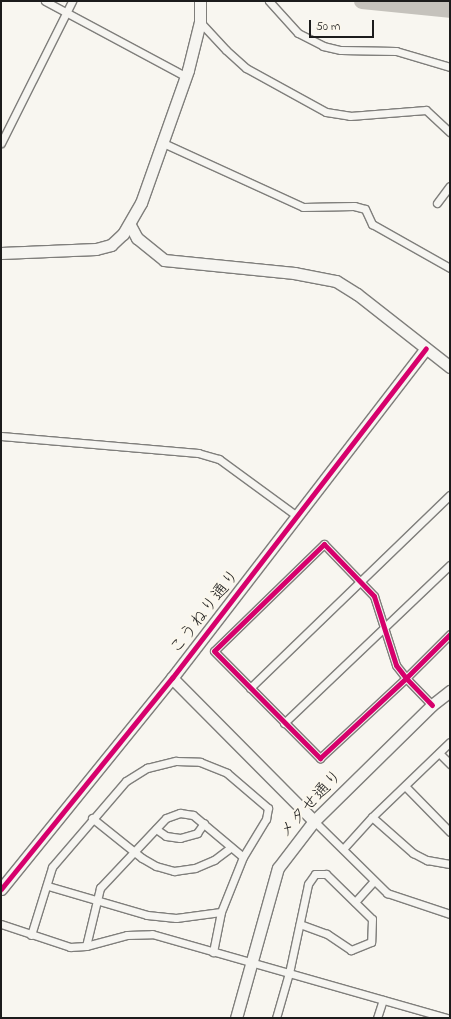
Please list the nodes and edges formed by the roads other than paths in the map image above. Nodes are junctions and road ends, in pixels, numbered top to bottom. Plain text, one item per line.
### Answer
1 (45, 1) edge
2 (72, 1) edge
3 (200, 1) edge
4 (269, 1) edge
5 (66, 13) junction
6 (200, 22) junction
7 (450, 67) edge
8 (185, 76) junction
9 (450, 132) edge
10 (161, 142) junction
11 (1, 143) edge
12 (450, 186) edge
13 (438, 203) dead end
14 (130, 225) junction
15 (1, 253) edge
16 (450, 268) edge
17 (426, 348) junction
18 (450, 367) edge
19 (1, 436) edge
20 (450, 495) edge
21 (297, 516) junction
22 (450, 565) edge
23 (362, 582) junction
24 (383, 631) junction
25 (450, 634) edge
26 (172, 678) junction
27 (406, 678) junction
28 (250, 688) junction
29 (450, 691) edge
30 (432, 705) junction
31 (284, 723) junction
32 (450, 742) edge
33 (439, 753) junction
34 (450, 764) edge
35 (405, 786) junction
36 (372, 816) junction
37 (92, 818) junction
38 (314, 821) junction
39 (204, 823) junction
40 (156, 829) junction
41 (450, 832) edge
42 (231, 847) junction
43 (343, 849) junction
44 (132, 851) junction
45 (243, 857) junction
46 (450, 864) edge
47 (374, 881) junction
48 (48, 886) junction
49 (1, 889) edge
50 (98, 900) junction
51 (355, 902) junction
52 (221, 912) junction
53 (450, 914) edge
54 (1, 924) edge
55 (300, 924) junction
56 (31, 934) junction
57 (86, 946) junction
58 (214, 952) junction
59 (250, 960) junction
60 (289, 973) junction
61 (383, 1000) junction
62 (236, 1018) edge
63 (276, 1018) edge
64 (377, 1018) edge
65 (447, 1018) edge

1 - 5 street
2 - 5 street
3 - 6 street
4 - 7 street
5 - 8 street
5 - 11 street
6 - 8 street
6 - 9 street
8 - 10 street
10 - 14 street
10 - 16 street
12 - 13 street
14 - 15 street
14 - 17 street
17 - 18 street
17 - 21 street, こうねり通り
19 - 21 street
20 - 23 street
21 - 26 street, こうねり通り
22 - 24 street
23 - 24 street
23 - 28 street
23 - 28 street
24 - 27 street
24 - 31 street
25 - 27 street
26 - 38 street
26 - 49 street, こうねり通り
27 - 30 street
27 - 31 street
28 - 31 street
29 - 30 street, メタせ通り
30 - 38 street, メタせ通り
32 - 33 street
33 - 34 street
33 - 35 street
35 - 36 street
35 - 41 street
36 - 43 street
36 - 46 street
37 - 44 street
37 - 45 street
37 - 48 street
38 - 43 street
38 - 59 street, メタせ通り
39 - 40 street
39 - 40 street
39 - 42 street
40 - 44 street
42 - 44 street
42 - 45 street
43 - 47 street
44 - 50 street
45 - 52 street
47 - 51 street
47 - 53 street
48 - 50 street
48 - 56 street
50 - 52 street
50 - 57 street
51 - 55 street
51 - 55 street
52 - 58 street
54 - 56 street
55 - 60 street
56 - 57 street
57 - 58 street
58 - 59 street
59 - 60 street
59 - 62 street, メタせ通り
60 - 61 street
60 - 63 street
61 - 64 street
61 - 65 street

